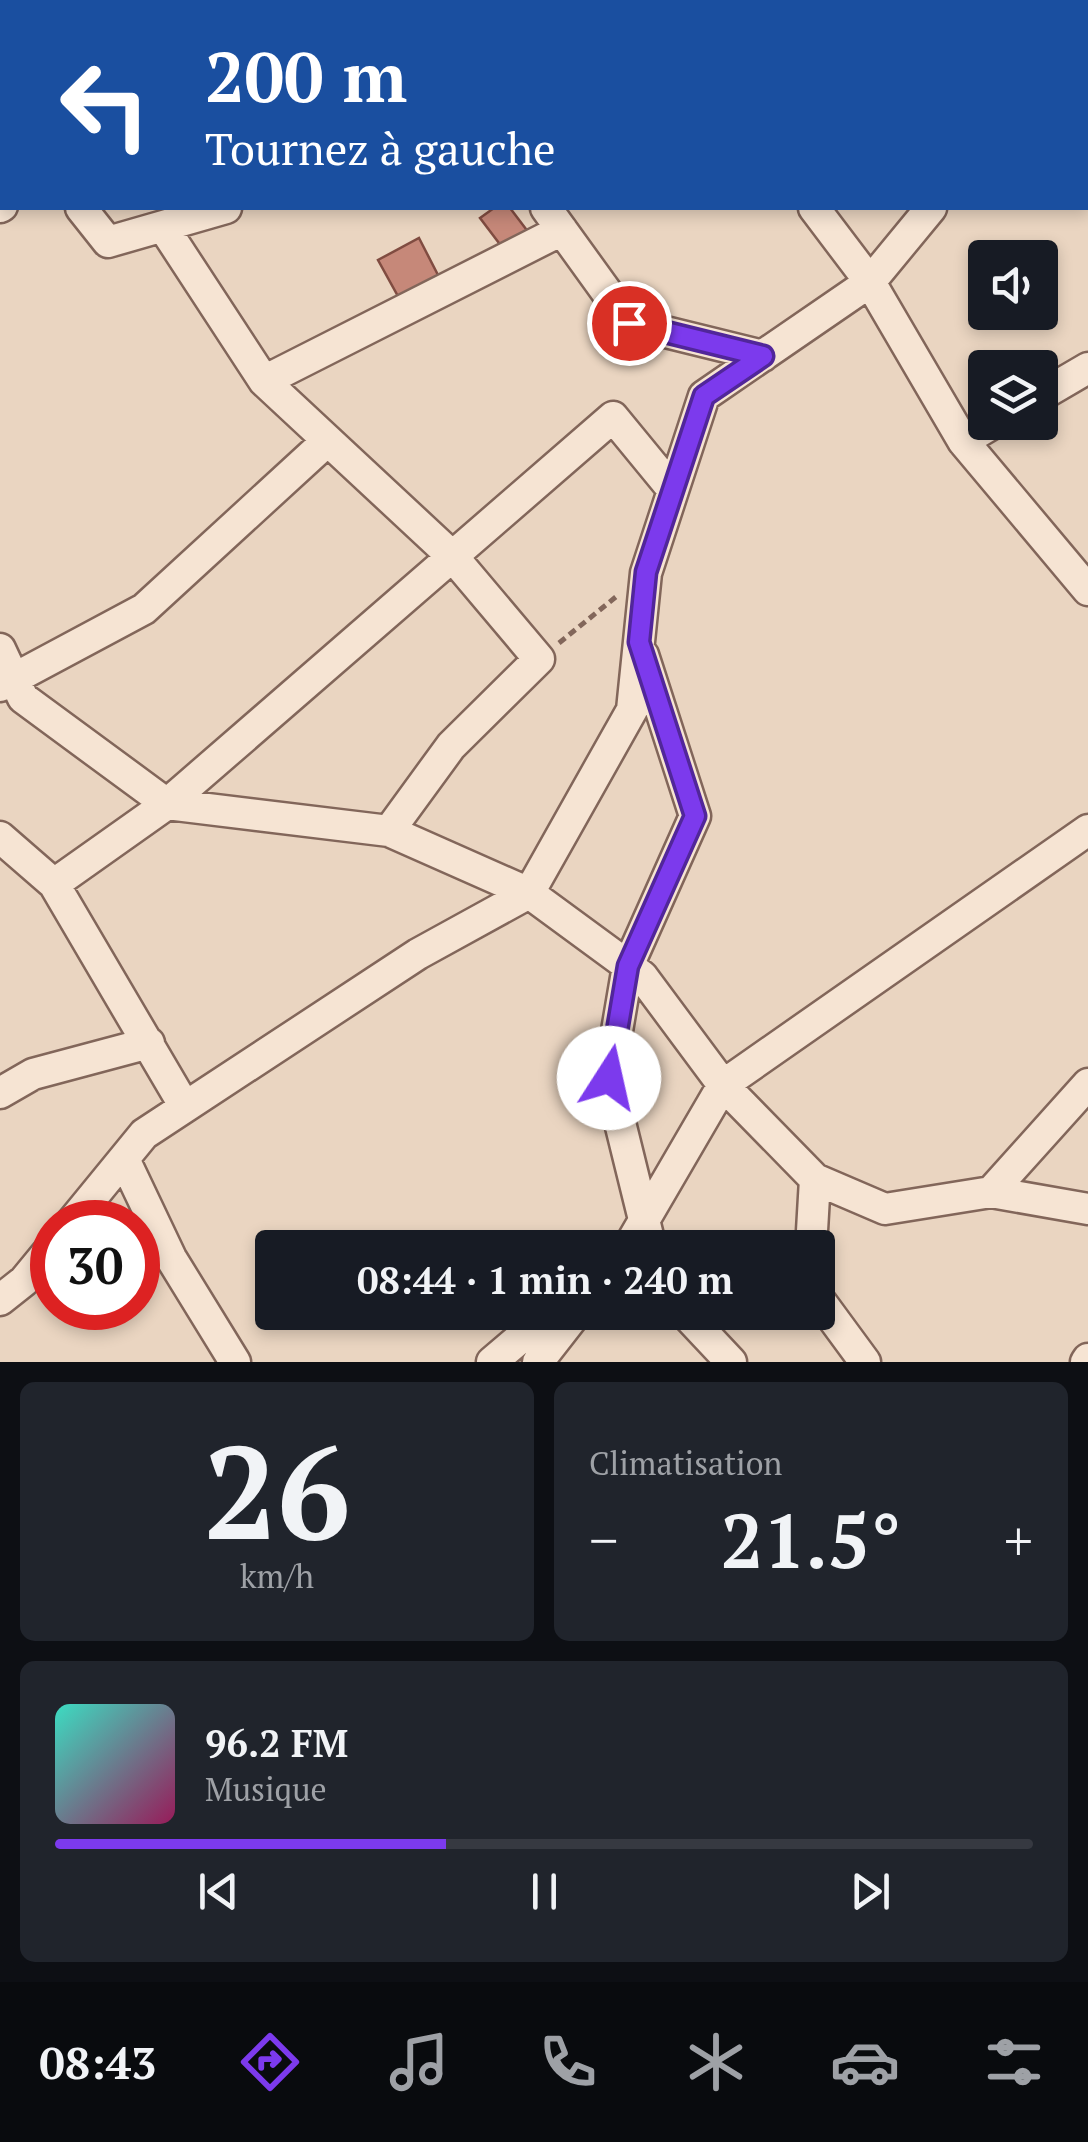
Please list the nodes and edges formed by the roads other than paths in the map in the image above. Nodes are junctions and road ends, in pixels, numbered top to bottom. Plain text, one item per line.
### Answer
1 (83, 210) edge
2 (220, 210) edge
3 (816, 210) edge
4 (929, 210) edge
5 (554, 219) edge
6 (164, 228) junction
7 (870, 282) junction
8 (763, 356) junction
9 (1088, 368) edge
10 (264, 381) junction
11 (1058, 386) edge
12 (968, 438) edge
13 (326, 442) junction
14 (962, 442) junction
15 (674, 490) junction
16 (453, 558) junction
17 (1088, 590) edge
18 (639, 642) junction
19 (0, 649) edge
20 (6, 682) edge
21 (167, 804) junction
22 (1088, 830) edge
23 (390, 831) junction
24 (0, 837) edge
25 (54, 884) junction
26 (528, 892) junction
27 (628, 966) junction
28 (149, 1044) junction
29 (723, 1084) junction
30 (1088, 1084) edge
31 (0, 1093) edge
32 (185, 1107) junction
33 (124, 1159) junction
34 (815, 1179) junction
35 (991, 1192) junction
36 (90, 1200) edge
37 (1088, 1210) edge
38 (646, 1230) edge
39 (649, 1230) edge
40 (812, 1230) edge
41 (30, 1274) edge
42 (0, 1300) edge
43 (835, 1321) edge
44 (530, 1330) edge
45 (564, 1330) edge
46 (701, 1330) edge
47 (235, 1362) edge
48 (492, 1362) edge
49 (538, 1362) edge
50 (731, 1362) edge
51 (866, 1362) edge

1 - 6 street
2 - 6 street
3 - 7 street
4 - 7 street
5 - 8 street
5 - 10 street
6 - 10 street
7 - 8 street
7 - 14 street
8 - 15 street
9 - 11 street
10 - 13 street
12 - 14 street
13 - 16 street
13 - 20 street
14 - 17 street
15 - 16 street
15 - 18 street
16 - 21 street
16 - 23 street
18 - 26 street
18 - 27 street
19 - 20 street
20 - 21 street
21 - 23 street
21 - 25 street
22 - 29 street
23 - 26 street
24 - 25 street
25 - 28 street
26 - 27 street
26 - 32 street
27 - 29 street
27 - 38 street
28 - 31 street
28 - 32 street
29 - 34 street
29 - 39 street
30 - 35 street
32 - 33 street
33 - 36 street
33 - 47 street
34 - 35 street
34 - 40 street
35 - 37 street
41 - 42 street
43 - 51 street
44 - 48 street
45 - 49 street
46 - 50 street

